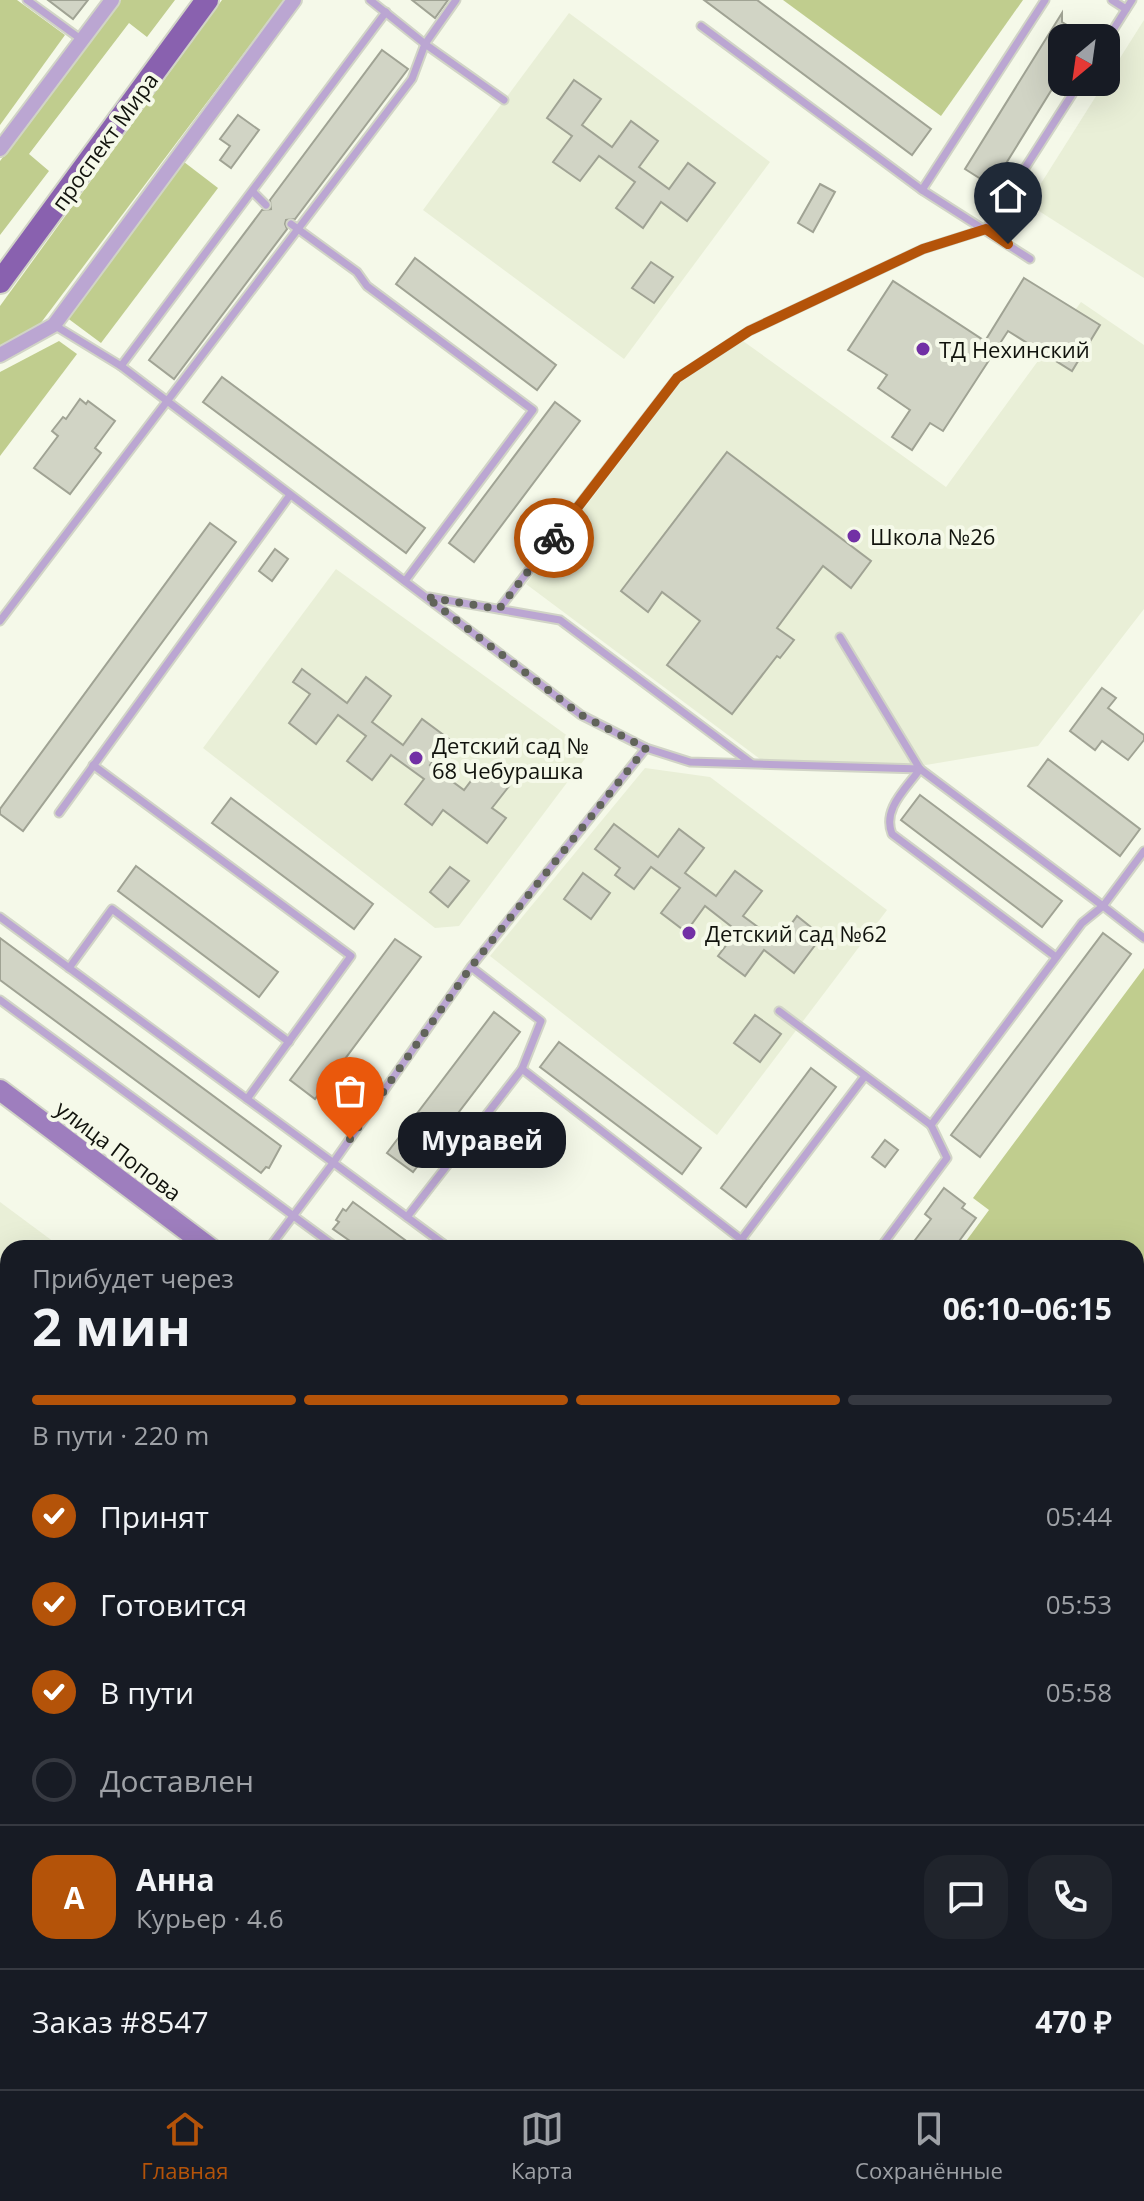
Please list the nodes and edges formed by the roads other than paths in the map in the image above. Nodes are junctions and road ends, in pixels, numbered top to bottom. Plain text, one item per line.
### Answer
1 (28, 0) edge
2 (112, 0) edge
3 (207, 0) edge
4 (294, 0) edge
5 (370, 0) edge
6 (456, 0) edge
7 (1045, 0) edge
8 (1112, 0) edge
9 (1132, 0) edge
10 (1126, 9) junction
11 (386, 12) junction
12 (1117, 24) edge
13 (701, 26) dead end
14 (82, 40) junction
15 (425, 44) junction
16 (1071, 96) edge
17 (504, 100) dead end
18 (0, 149) edge
19 (922, 190) junction
20 (253, 192) junction
21 (266, 205) dead end
22 (291, 224) dead end
23 (300, 228) junction
24 (986, 229) junction
25 (1030, 259) dead end
26 (0, 282) edge
27 (54, 325) junction
28 (0, 355) edge
29 (121, 366) junction
30 (168, 401) junction
31 (290, 495) junction
32 (405, 581) junction
33 (426, 597) junction
34 (499, 609) junction
35 (0, 621) edge
36 (840, 637) dead end
37 (646, 748) junction
38 (93, 765) junction
39 (753, 765) junction
40 (920, 769) junction
41 (59, 813) dead end
42 (1144, 851) edge
43 (1103, 906) junction
44 (0, 917) edge
45 (1144, 938) edge
46 (1056, 957) junction
47 (471, 967) junction
48 (69, 968) junction
49 (0, 1000) edge
50 (779, 1011) dead end
51 (289, 1042) junction
52 (522, 1069) junction
53 (865, 1076) junction
54 (0, 1090) edge
55 (247, 1099) junction
56 (931, 1125) junction
57 (333, 1163) junction
58 (293, 1215) junction
59 (407, 1217) junction
60 (199, 1240) edge
61 (275, 1240) edge
62 (326, 1240) edge
63 (438, 1240) edge
64 (741, 1240) joint
65 (886, 1240) edge

1 - 14 lane
2 - 14 street
3 - 26 main road, проспект Мира
4 - 27 street
5 - 11 lane
6 - 15 lane
7 - 19 lane
8 - 10 lane
9 - 10 lane
10 - 12 lane
11 - 15 lane
11 - 20 lane
13 - 19 lane
14 - 18 street
15 - 17 lane
15 - 23 lane
16 - 24 lane
19 - 24 lane
20 - 21 lane
20 - 29 lane
22 - 23 lane
23 - 30 lane
23 - 32 lane
24 - 25 lane
24 - 34 lane
27 - 28 street
27 - 29 lane
29 - 30 lane
30 - 31 lane
30 - 35 lane
31 - 32 lane
31 - 38 lane
32 - 33 lane
33 - 34 lane
33 - 37 lane
34 - 39 lane
36 - 40 lane
37 - 39 lane
37 - 47 lane
38 - 41 lane
38 - 51 lane
39 - 40 lane
40 - 43 lane
40 - 46 lane
42 - 43 lane
43 - 45 lane
43 - 46 lane
44 - 48 lane
46 - 56 lane
47 - 52 lane
47 - 57 lane
48 - 51 lane
48 - 55 lane
49 - 58 lane
50 - 53 lane
51 - 55 lane
52 - 59 lane
52 - 64 lane
53 - 56 lane
53 - 64 lane
54 - 60 street, улица Попова
55 - 57 lane
56 - 65 lane
57 - 58 lane
57 - 59 lane
58 - 61 lane
58 - 62 lane
59 - 63 lane

